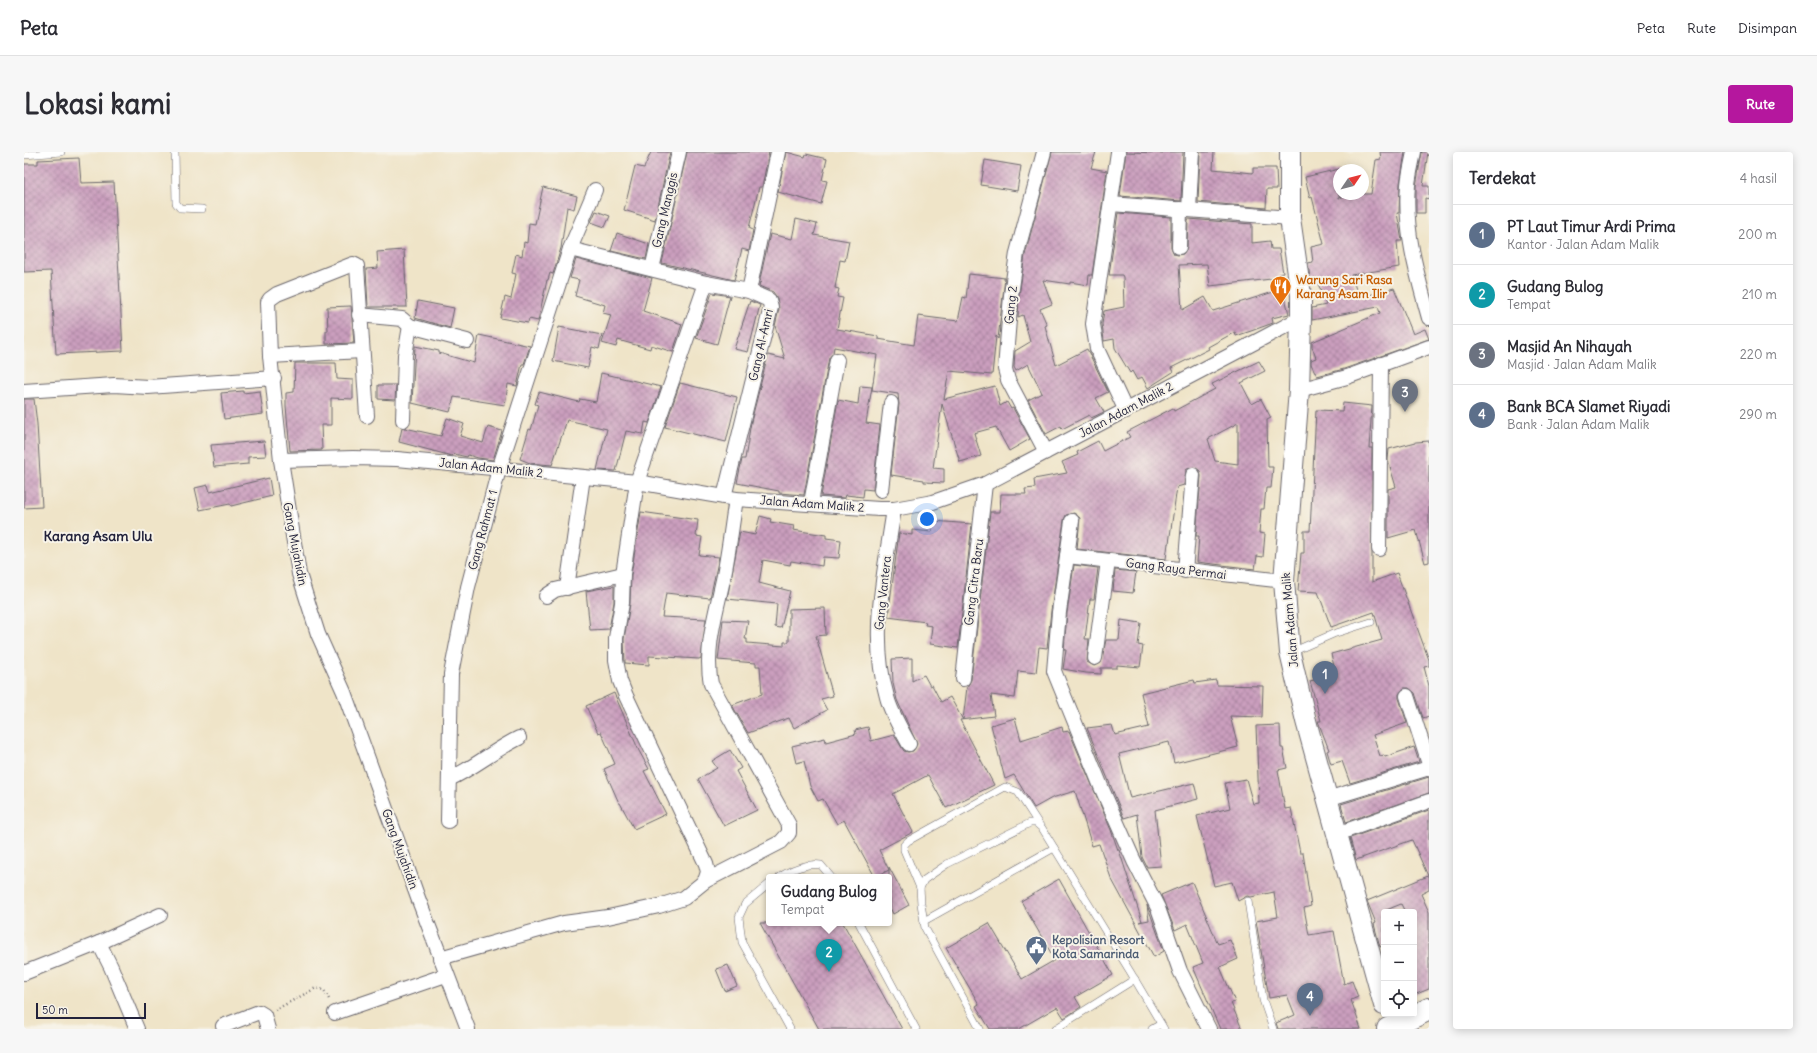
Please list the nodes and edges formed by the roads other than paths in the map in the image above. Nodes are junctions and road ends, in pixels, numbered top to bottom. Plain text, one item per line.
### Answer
1 (61, 152) edge
2 (175, 152) edge
3 (679, 152) edge
4 (778, 152) edge
5 (1044, 152) edge
6 (1118, 152) edge
7 (1192, 152) edge
8 (1290, 152) edge
9 (1414, 152) edge
10 (24, 155) edge
11 (595, 190) dead end
12 (1111, 204) junction
13 (202, 209) dead end
14 (1185, 210) junction
15 (1290, 218) junction
16 (1179, 247) dead end
17 (570, 250) junction
18 (652, 269) junction
19 (706, 283) junction
20 (750, 291) junction
21 (359, 315) junction
22 (1301, 318) junction
23 (1429, 318) edge
24 (410, 326) junction
25 (467, 341) dead end
26 (1429, 347) edge
27 (362, 351) junction
28 (270, 356) junction
29 (837, 360) dead end
30 (1381, 364) junction
31 (274, 378) junction
32 (1299, 390) junction
33 (24, 392) edge
34 (891, 403) dead end
35 (1126, 411) junction
36 (367, 416) dead end
37 (403, 420) dead end
38 (1046, 452) junction
39 (281, 460) junction
40 (499, 469) junction
41 (1193, 475) dead end
42 (584, 477) junction
43 (637, 482) junction
44 (985, 484) junction
45 (730, 498) junction
46 (880, 498) junction
47 (811, 504) junction
48 (894, 509) junction
49 (1072, 521) dead end
50 (1380, 549) dead end
51 (1067, 556) junction
52 (1108, 560) junction
53 (1185, 571) junction
54 (623, 574) junction
55 (1284, 582) junction
56 (567, 588) junction
57 (546, 596) dead end
58 (1371, 622) dead end
59 (1290, 653) junction
60 (1095, 658) dead end
61 (963, 679) dead end
62 (1407, 696) dead end
63 (519, 738) dead end
64 (909, 744) dead end
65 (1429, 764) edge
66 (1429, 768) edge
67 (449, 779) junction
68 (1327, 799) junction
69 (1429, 802) edge
70 (448, 821) dead end
71 (1042, 828) junction
72 (1337, 834) junction
73 (1054, 848) junction
74 (786, 874) edge
75 (829, 874) edge
76 (705, 881) junction
77 (766, 886) edge
78 (920, 888) junction
79 (1248, 900) dead end
80 (160, 915) dead end
81 (924, 921) junction
82 (861, 926) edge
83 (98, 943) junction
84 (440, 958) junction
85 (24, 974) edge
86 (446, 975) junction
87 (1135, 979) junction
88 (1381, 994) edge
89 (1429, 1009) edge
90 (335, 1013) road end
91 (1388, 1024) edge
92 (223, 1026) dead end
93 (1162, 1026) edge
94 (137, 1029) edge
95 (268, 1029) edge
96 (468, 1029) edge
97 (790, 1029) edge
98 (916, 1029) edge
99 (980, 1029) edge
100 (1055, 1029) edge
101 (1152, 1029) edge
102 (1209, 1029) edge
103 (1273, 1029) edge

1 - 10 lane
2 - 13 lane
3 - 18 street, Gang Manggis
4 - 20 street
5 - 38 street, Gang 2
6 - 12 street
7 - 14 street
8 - 15 street, Jalan Adam Malik
9 - 23 street
11 - 17 street, Gang Rahmat 1
12 - 14 street
12 - 35 street
14 - 15 street
14 - 16 street
15 - 22 street, Jalan Adam Malik
17 - 18 street, Gang Al-Amri
17 - 40 street, Gang Rahmat 1
18 - 19 street, Gang Al-Amri
19 - 20 street, Gang Al-Amri
19 - 43 street
20 - 45 street, Gang Al-Amri
21 - 24 street
21 - 27 street, Gang Mujahidin
21 - 28 street, Gang Mujahidin
22 - 32 street, Jalan Adam Malik
22 - 35 street, Jalan Adam Malik 2
24 - 25 street
24 - 37 street
26 - 30 street
27 - 28 street
27 - 36 street, Gang Mujahidin
28 - 31 street, Gang Mujahidin
29 - 47 street
30 - 32 street
30 - 50 street
31 - 33 street
31 - 39 street, Gang Mujahidin
32 - 55 street, Jalan Adam Malik
34 - 46 street
35 - 38 street, Jalan Adam Malik 2
38 - 44 street, Jalan Adam Malik 2
39 - 40 street, Jalan Adam Malik 2
39 - 84 street, Gang Mujahidin
40 - 42 street, Jalan Adam Malik 2
40 - 67 street, Gang Rahmat 1
41 - 53 street
42 - 43 street, Jalan Adam Malik 2
42 - 56 street
43 - 45 street, Jalan Adam Malik 2
43 - 54 street
44 - 48 street, Jalan Adam Malik 2
44 - 61 street, Gang Citra Baru
45 - 47 street, Jalan Adam Malik 2
45 - 76 street, Gang Al-Amri
46 - 47 street, Jalan Adam Malik 2
46 - 48 street, Jalan Adam Malik 2
48 - 64 street, Gang Vantera
49 - 51 street
51 - 52 street, Gang Raya Permai
51 - 102 street
52 - 53 street, Gang Raya Permai
52 - 60 street
53 - 55 street, Gang Raya Permai
54 - 56 street
54 - 76 street
55 - 59 street, Jalan Adam Malik
56 - 57 street
58 - 59 lane
59 - 68 street, Jalan Adam Malik
62 - 65 street
63 - 67 street
66 - 68 street
67 - 70 street, Gang Rahmat 1
68 - 72 street, Jalan Adam Malik
69 - 72 street
71 - 73 lane
71 - 78 lane
71 - 78 lane
72 - 88 street, Jalan Adam Malik
73 - 81 lane
73 - 87 lane
74 - 75 lane
76 - 84 street, Gang Al-Amri
77 - 97 lane
78 - 81 lane
79 - 103 lane
80 - 83 street
81 - 99 lane
82 - 98 lane
83 - 85 street
83 - 94 street
84 - 86 street, Gang Mujahidin
86 - 90 street
86 - 96 street, Gang Mujahidin
87 - 93 lane
87 - 100 lane
89 - 91 highway
92 - 95 street
93 - 101 lane

